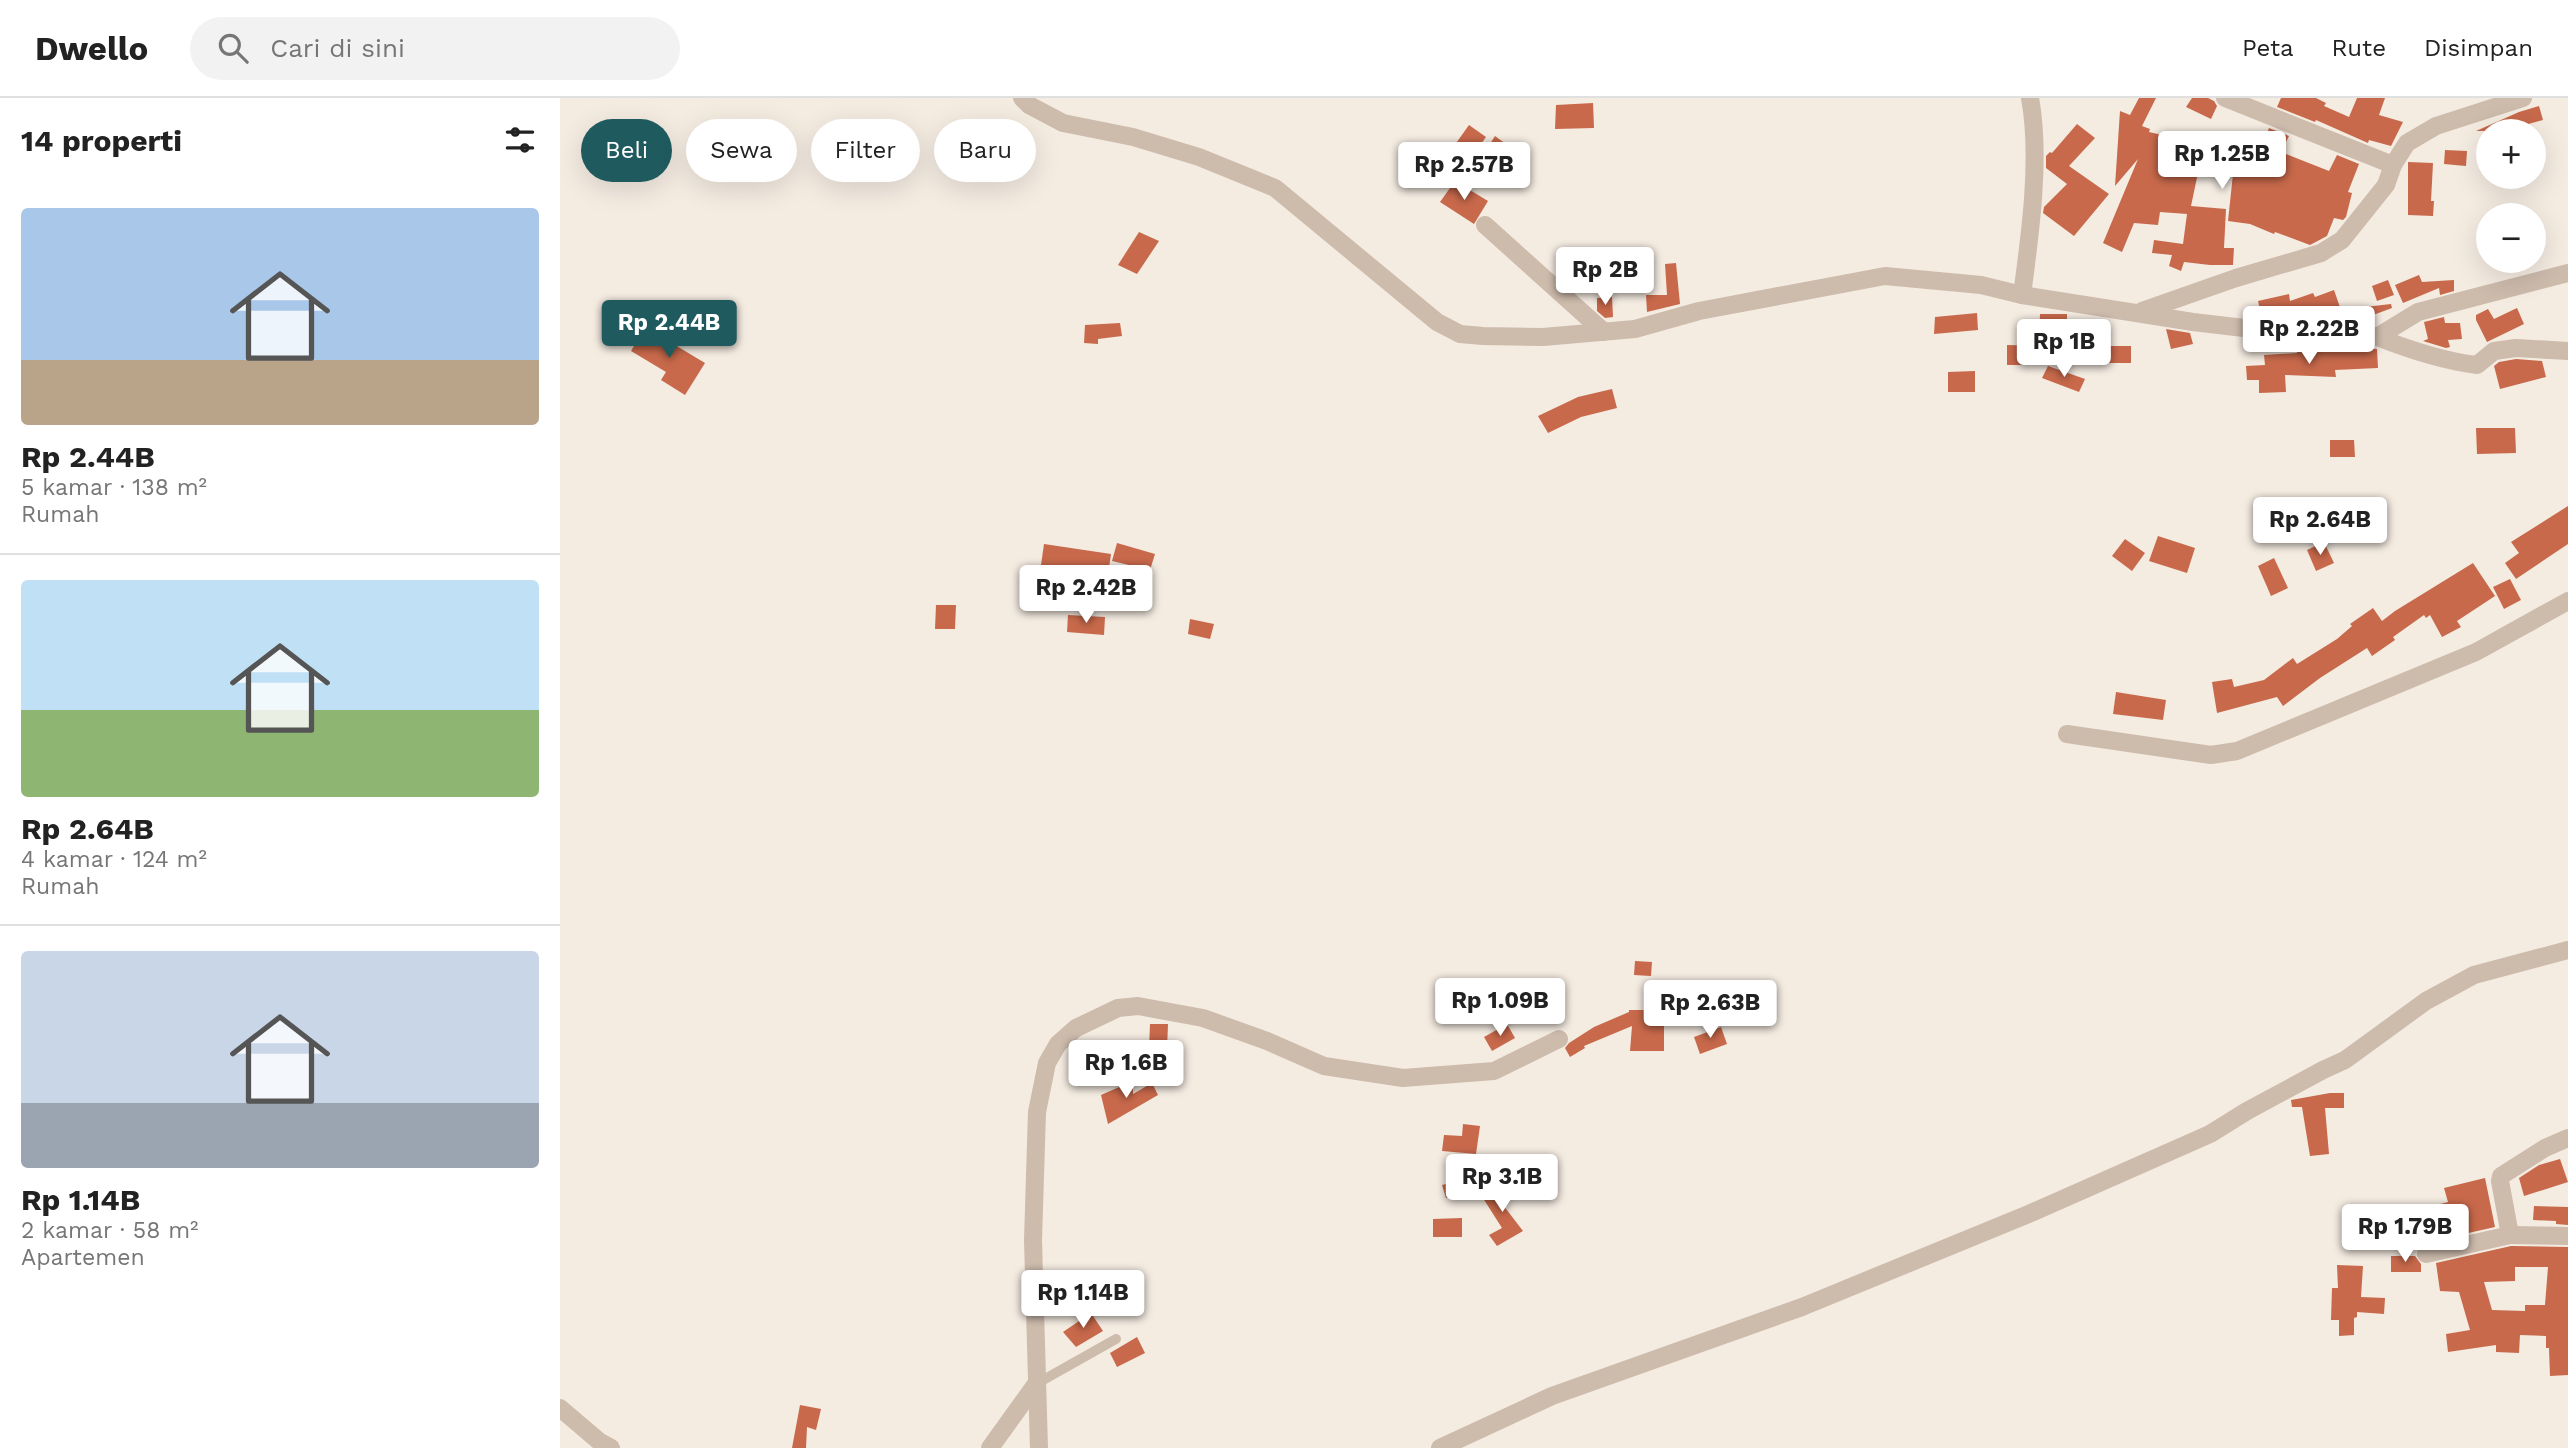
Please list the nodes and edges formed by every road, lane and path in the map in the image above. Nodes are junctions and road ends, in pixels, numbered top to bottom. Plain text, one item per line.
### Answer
1 (1022, 98) edge
2 (2030, 98) edge
3 (2225, 98) edge
4 (2523, 98) edge
5 (2393, 165) junction
6 (1485, 225) dead end
7 (2568, 273) edge
8 (2022, 295) junction
9 (2138, 312) junction
10 (1604, 332) junction
11 (2377, 337) junction
12 (2568, 351) edge
13 (2568, 601) edge
14 (2067, 734) dead end
15 (2568, 950) edge
16 (1559, 1039) dead end
17 (2568, 1138) edge
18 (2510, 1235) junction
19 (2568, 1236) edge
20 (2426, 1254) dead end
21 (1116, 1339) dead end
22 (1036, 1384) junction
23 (560, 1408) edge
24 (611, 1448) edge
25 (990, 1448) edge
26 (1039, 1448) edge
27 (1440, 1448) edge

1 - 10 street
2 - 8 street
3 - 5 street
4 - 5 street
5 - 9 street
6 - 10 street
7 - 11 street
8 - 9 street
8 - 10 street
9 - 11 street
11 - 12 street
13 - 14 street
15 - 27 street
16 - 22 street
17 - 18 street
18 - 19 street
18 - 20 street
21 - 22 lane
22 - 25 street
22 - 26 street
23 - 24 street

